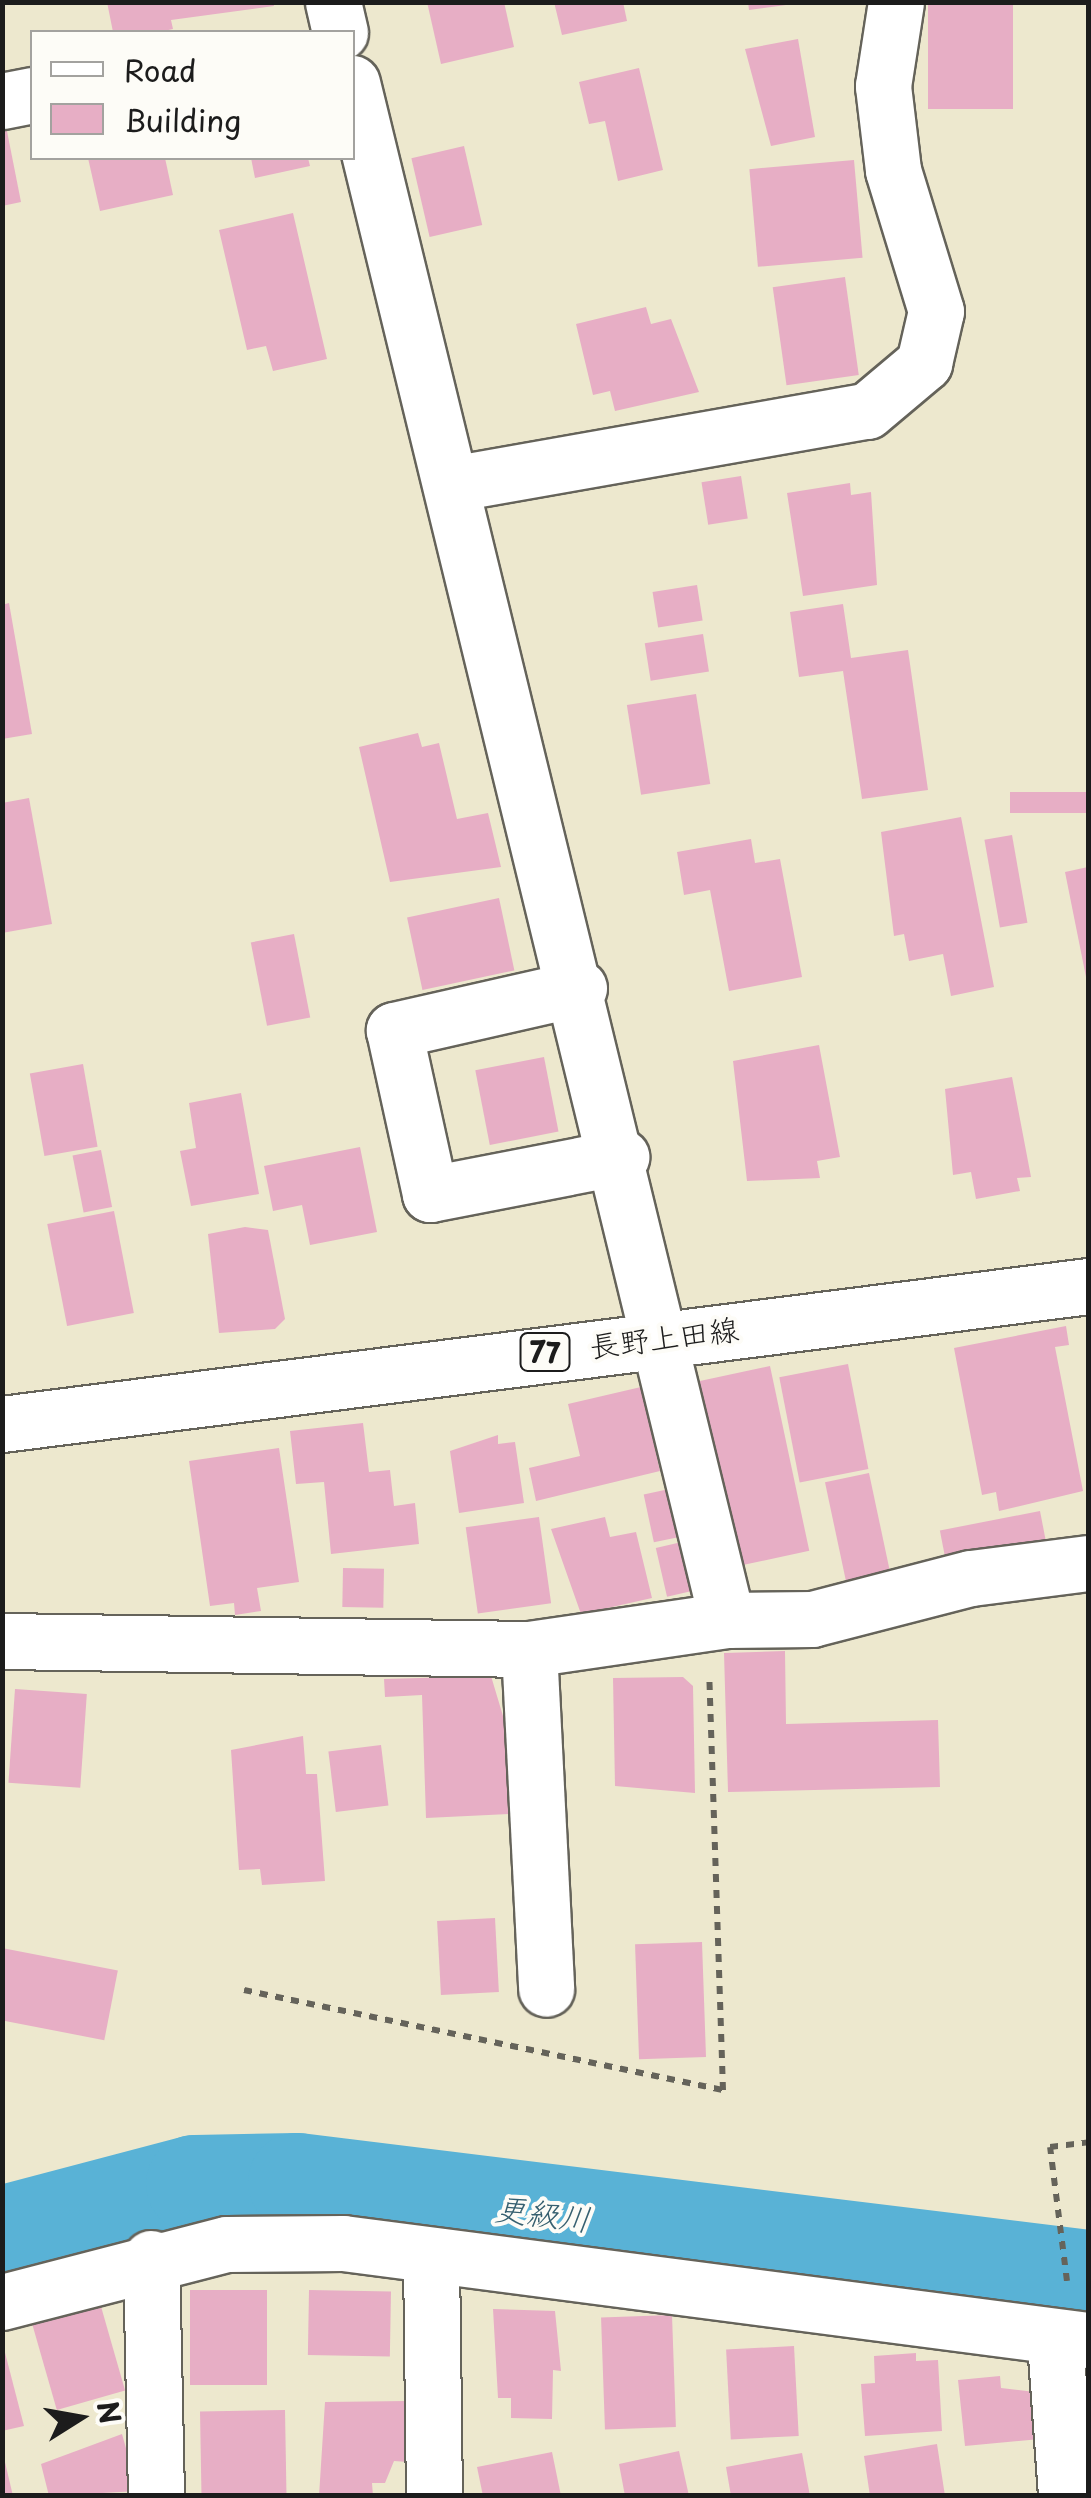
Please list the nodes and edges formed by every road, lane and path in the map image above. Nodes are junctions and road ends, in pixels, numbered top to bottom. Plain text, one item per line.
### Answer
1 (333, 2) edge
2 (896, 2) edge
3 (340, 30) edge
4 (355, 95) edge
5 (30, 96) edge
6 (2, 101) edge
7 (451, 484) junction
8 (579, 988) junction
9 (621, 1157) junction
10 (1088, 1286) edge
11 (661, 1337) junction
12 (2, 1424) edge
13 (1088, 1563) edge
14 (727, 1620) junction
15 (2, 1641) edge
16 (529, 1649) junction
17 (244, 1990) dead end
18 (546, 1990) dead end
19 (1088, 2142) edge
20 (431, 2256) junction
21 (151, 2258) junction
22 (2, 2302) edge
23 (1072, 2341) edge
24 (156, 2496) edge
25 (434, 2496) edge
26 (1066, 2496) edge

1 - 3 street
2 - 7 street
4 - 7 street
5 - 6 street
7 - 8 street
8 - 9 street
8 - 9 street
9 - 11 street
10 - 11 street, 長野上田線 / 77
11 - 12 street, 長野上田線 / 77
11 - 14 street
13 - 14 street
14 - 16 street
14 - 17 path
15 - 16 street
16 - 18 street
19 - 23 path
20 - 21 street
20 - 23 street
20 - 25 street
21 - 22 street
21 - 24 street
23 - 26 street

